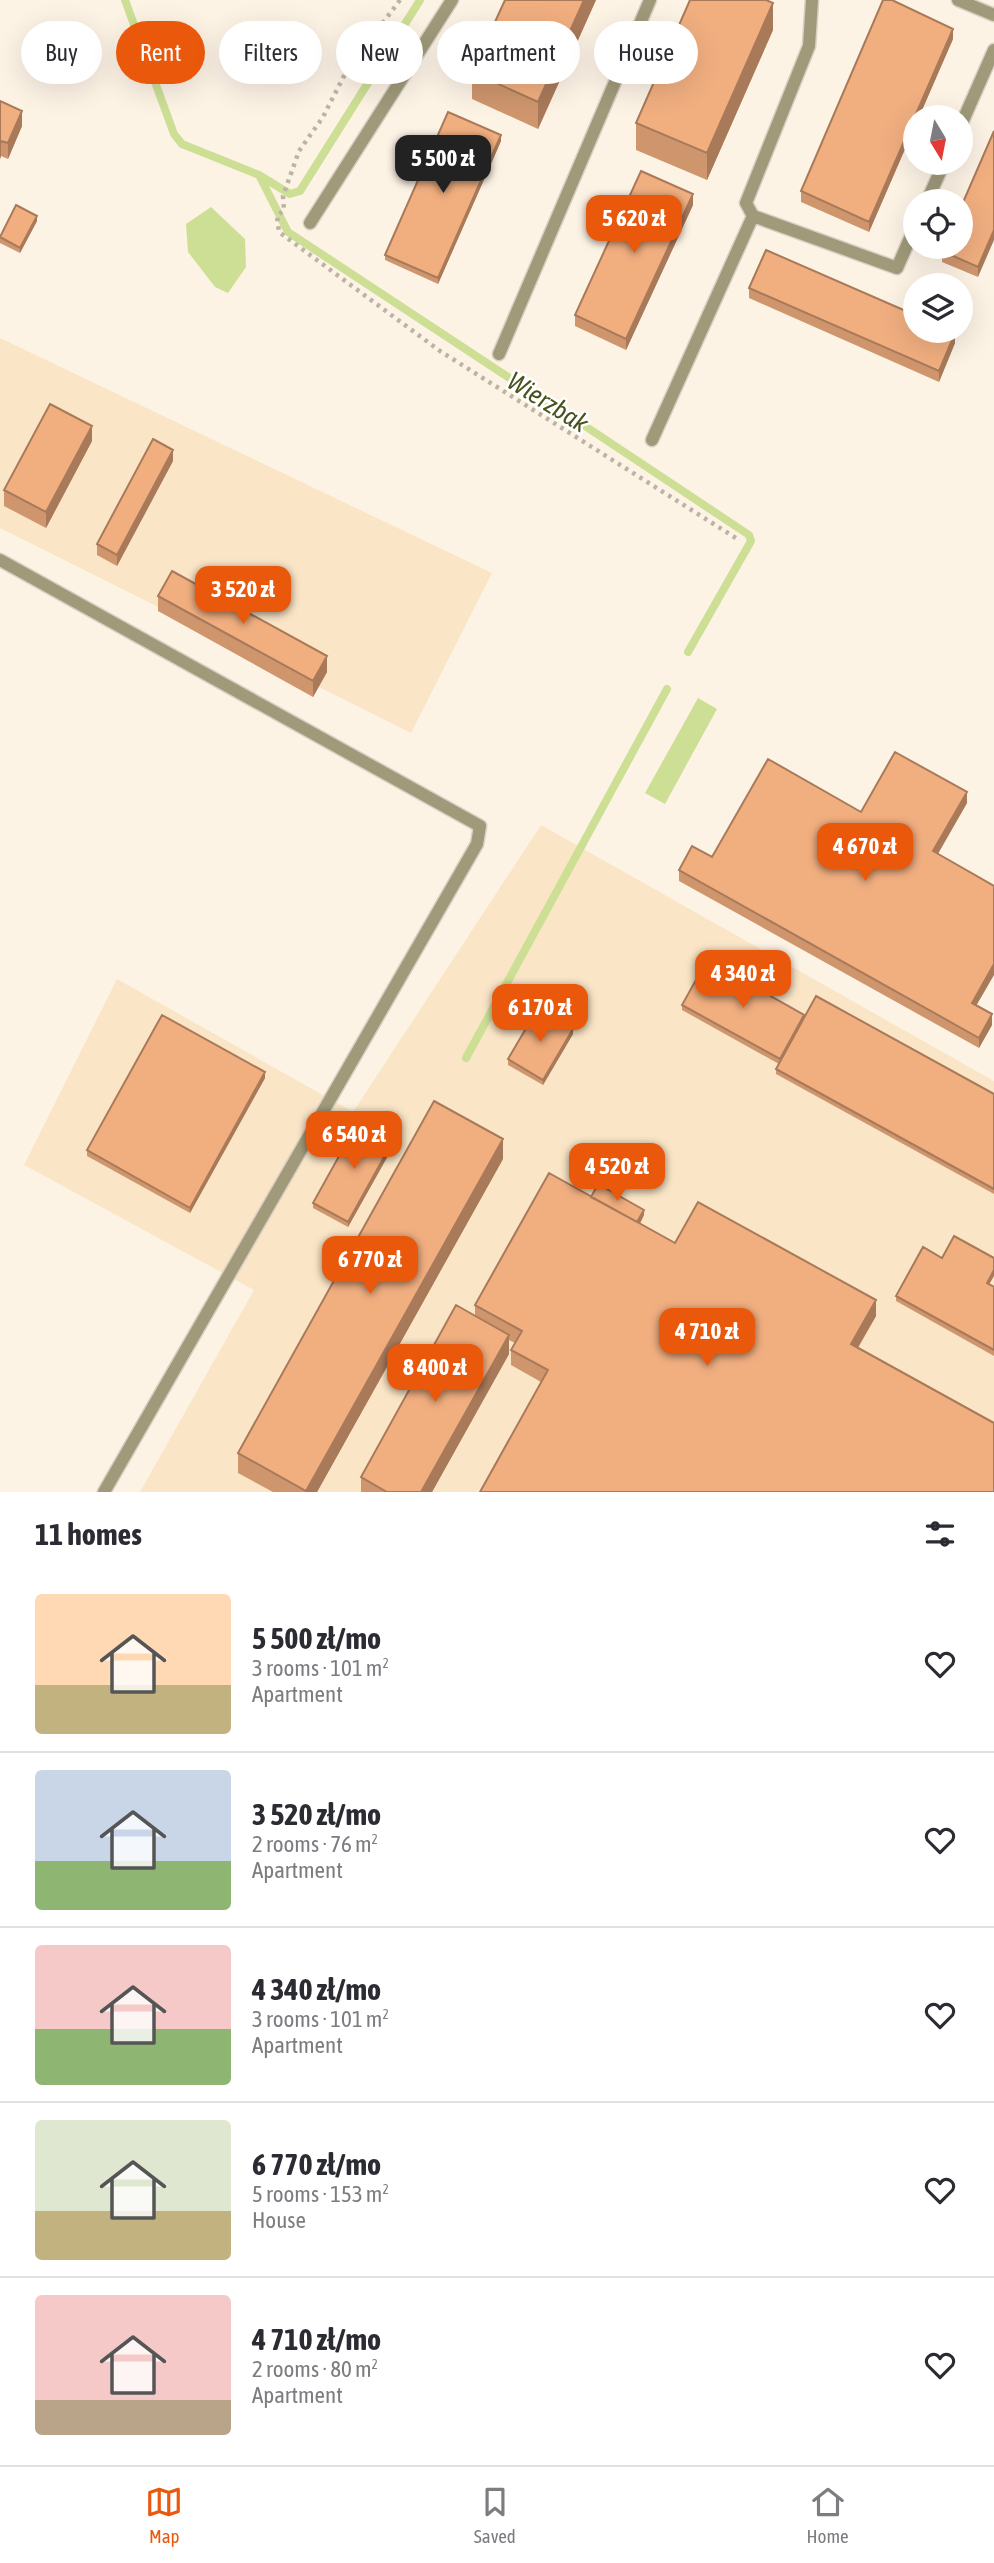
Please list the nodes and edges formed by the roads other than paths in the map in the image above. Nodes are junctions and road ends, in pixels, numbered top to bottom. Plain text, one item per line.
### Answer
1 (452, 0) edge
2 (650, 0) edge
3 (812, 0) edge
4 (958, 0) edge
5 (994, 15) edge
6 (994, 50) edge
7 (970, 105) edge
8 (753, 216) junction
9 (310, 223) dead end
10 (903, 254) edge
11 (499, 354) dead end
12 (652, 440) dead end
13 (0, 560) edge
14 (104, 1492) edge

1 - 9 lane
2 - 11 lane
3 - 8 lane
4 - 5 lane
6 - 7 lane
8 - 10 lane
8 - 12 lane
13 - 14 lane

